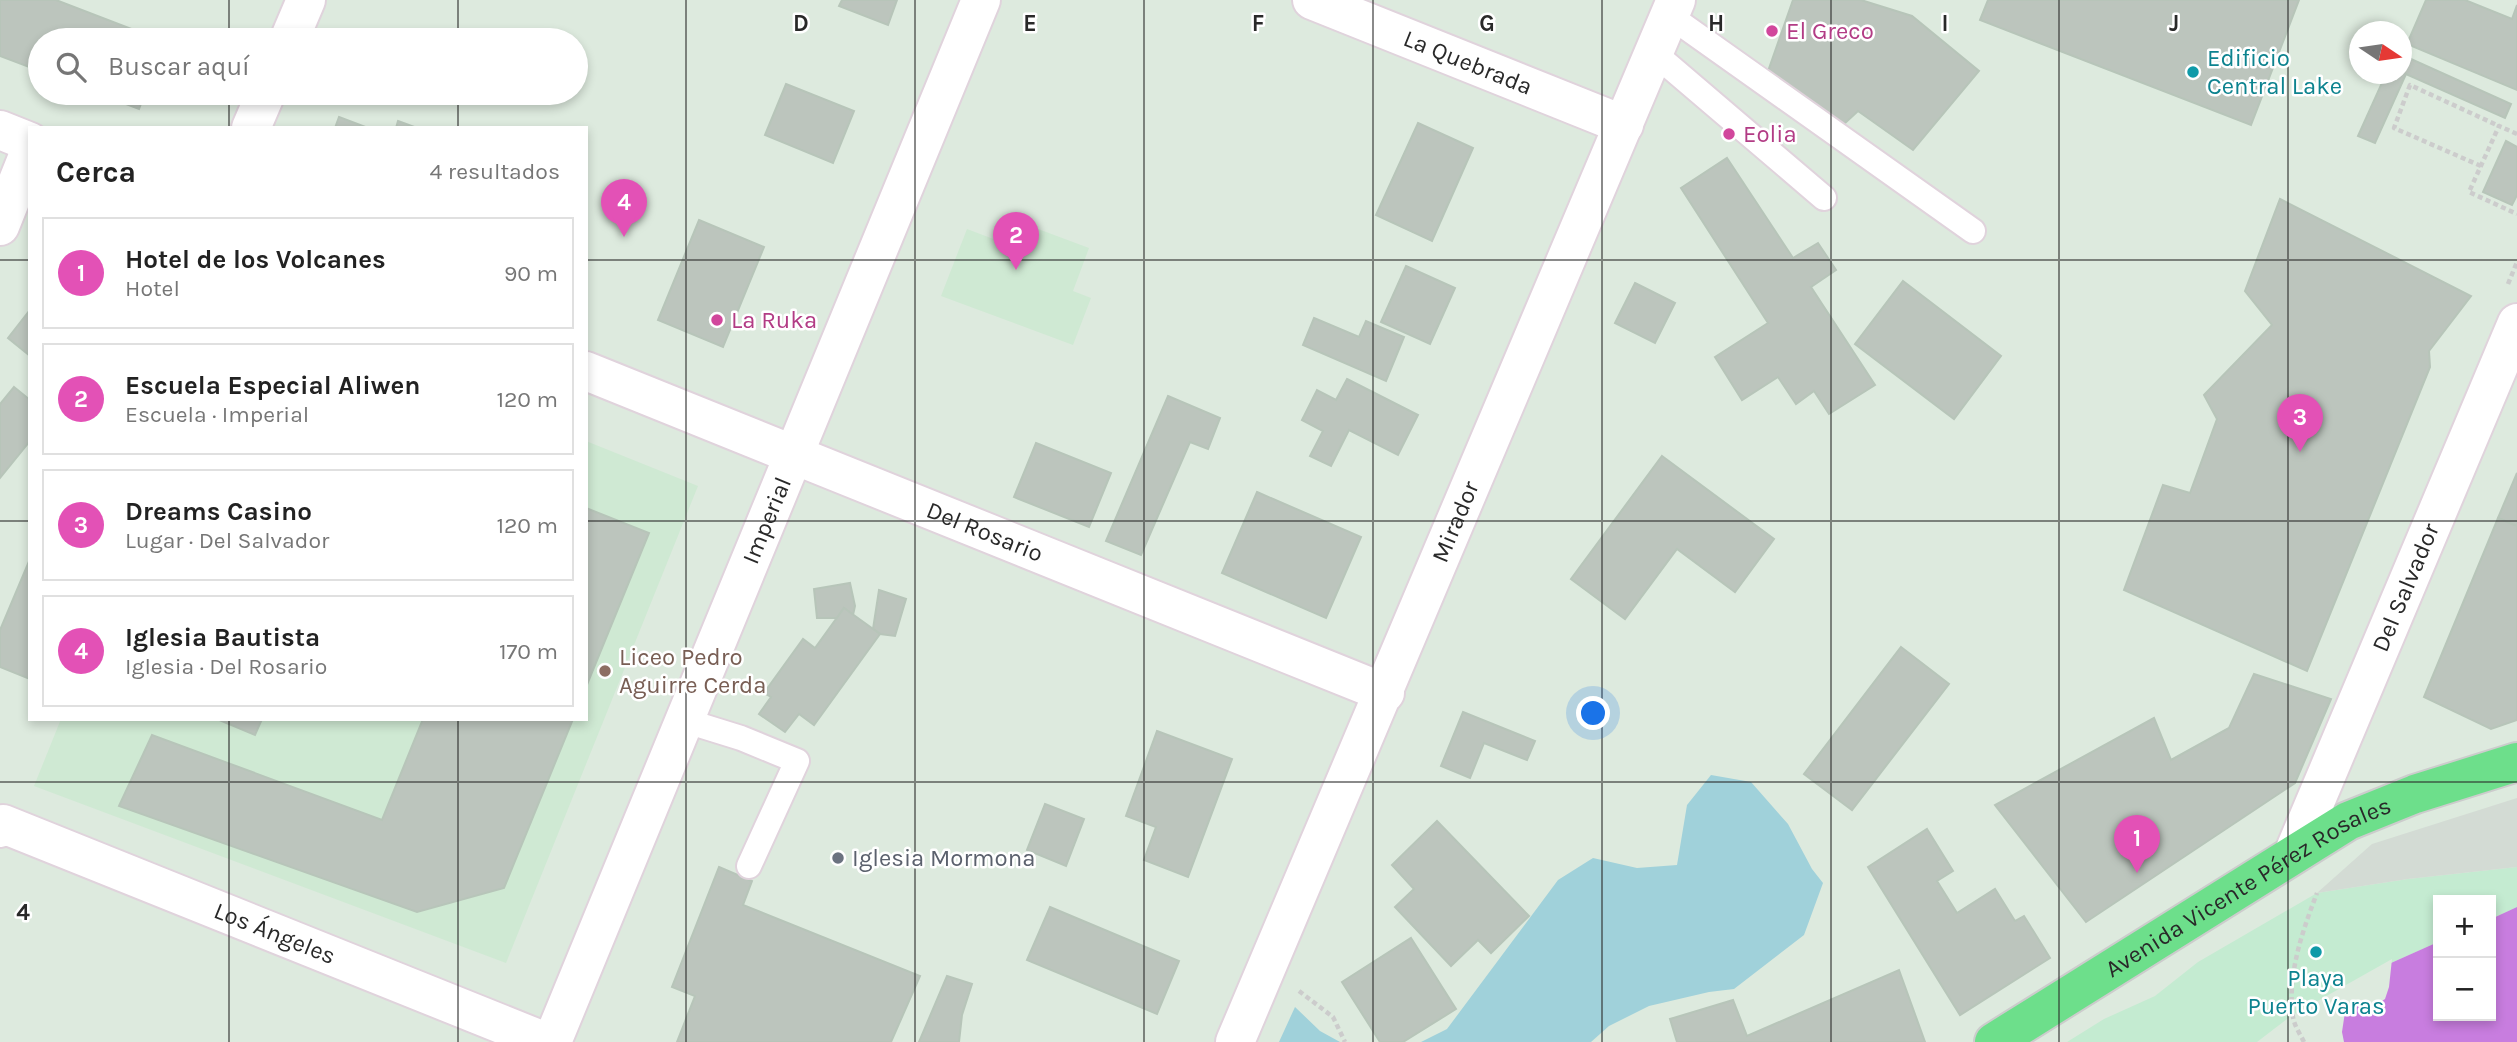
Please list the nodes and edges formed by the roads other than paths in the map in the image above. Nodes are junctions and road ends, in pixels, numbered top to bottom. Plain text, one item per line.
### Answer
1 (306, 0) edge
2 (981, 0) edge
3 (1312, 0) edge
4 (1673, 8) edge
5 (294, 28) edge
6 (1654, 53) junction
7 (261, 105) edge
8 (1624, 125) junction
9 (252, 126) edge
10 (0, 130) edge
11 (28, 141) edge
12 (28, 156) edge
13 (1824, 198) dead end
14 (0, 226) edge
15 (1973, 231) dead end
16 (2517, 323) edge
17 (588, 372) edge
18 (793, 456) junction
19 (1385, 693) junction
20 (683, 720) junction
21 (2517, 762) edge
22 (2, 826) edge
23 (2294, 852) junction
24 (749, 866) dead end
25 (546, 1042) edge
26 (552, 1042) edge
27 (1235, 1042) edge
28 (1994, 1042) edge

1 - 5 street
2 - 18 street, Imperial
3 - 8 street, La Quebrada
4 - 6 street, Mirador
4 - 15 lane
6 - 8 street, Mirador
6 - 13 lane
7 - 9 street
8 - 19 street, Mirador
10 - 11 street
12 - 14 street
16 - 23 street, Del Salvador
17 - 18 street, Del Rosario
18 - 19 street, Del Rosario
18 - 20 street, Imperial
19 - 27 street, Mirador
20 - 24 lane
20 - 26 street, Imperial
21 - 23 main road, Avenida Vicente Pérez Rosales
22 - 25 street, Los Ángeles
23 - 28 main road, Avenida Vicente Pérez Rosales

